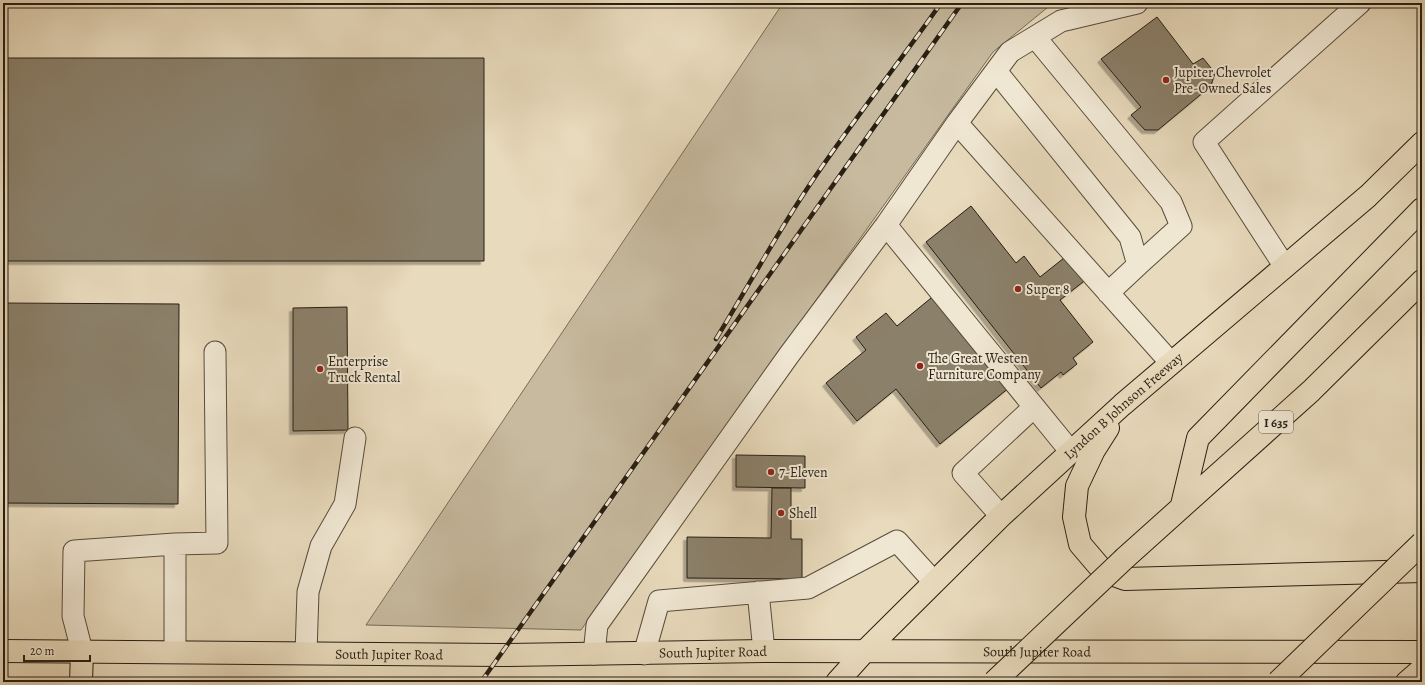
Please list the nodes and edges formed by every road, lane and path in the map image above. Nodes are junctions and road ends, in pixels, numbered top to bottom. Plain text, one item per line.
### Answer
1 (1137, 3) edge
2 (1360, 3) edge
3 (1099, 8) edge
4 (1035, 37) junction
5 (996, 71) junction
6 (957, 123) junction
7 (1422, 143) edge
8 (1422, 208) edge
9 (886, 225) junction
10 (1138, 265) junction
11 (1284, 267) junction
12 (1422, 282) edge
13 (1108, 293) junction
14 (215, 352) dead end
15 (1171, 363) junction
16 (1122, 405) junction
17 (1034, 407) junction
18 (355, 438) dead end
19 (1071, 452) junction
20 (1182, 505) junction
21 (1001, 516) junction
22 (1422, 543) edge
23 (175, 544) junction
24 (1422, 571) edge
25 (934, 582) junction
26 (758, 592) junction
27 (3, 651) edge
28 (82, 651) junction
29 (764, 651) junction
30 (865, 651) junction
31 (175, 652) junction
32 (1422, 652) edge
33 (306, 653) junction
34 (594, 654) junction
35 (644, 654) junction
36 (1422, 669) edge
37 (81, 682) edge
38 (837, 682) edge
39 (994, 682) edge
40 (1278, 682) edge
41 (1407, 682) edge

1 - 3 lane
2 - 11 lane
3 - 4 lane
4 - 5 lane
4 - 10 lane
5 - 6 lane
5 - 10 lane
6 - 9 lane
6 - 13 lane
7 - 11 main road, Lyndon B Johnson Freeway
8 - 20 main road
9 - 17 lane
9 - 34 lane
10 - 13 lane
11 - 15 main road, Lyndon B Johnson Freeway
12 - 20 main road, I 635
13 - 15 lane
14 - 23 lane
15 - 16 main road, Lyndon B Johnson Freeway
16 - 19 main road, Lyndon B Johnson Freeway
16 - 24 main road
17 - 19 lane
17 - 21 lane
18 - 33 lane
19 - 21 main road, Lyndon B Johnson Freeway
20 - 39 main road, I 635, bridge
21 - 25 main road, Lyndon B Johnson Freeway
22 - 40 main road, bridge
23 - 28 lane
23 - 31 lane
25 - 26 lane
25 - 30 main road, Lyndon B Johnson Freeway
26 - 29 lane
26 - 35 lane
27 - 28 main road, South Jupiter Road
28 - 31 main road, South Jupiter Road
28 - 37 main road
29 - 30 main road, South Jupiter Road
29 - 35 main road, South Jupiter Road
30 - 32 main road, South Jupiter Road
30 - 38 main road, Lyndon B Johnson Freeway
31 - 33 main road, South Jupiter Road
33 - 34 main road, South Jupiter Road
34 - 35 main road, South Jupiter Road
36 - 41 main road

